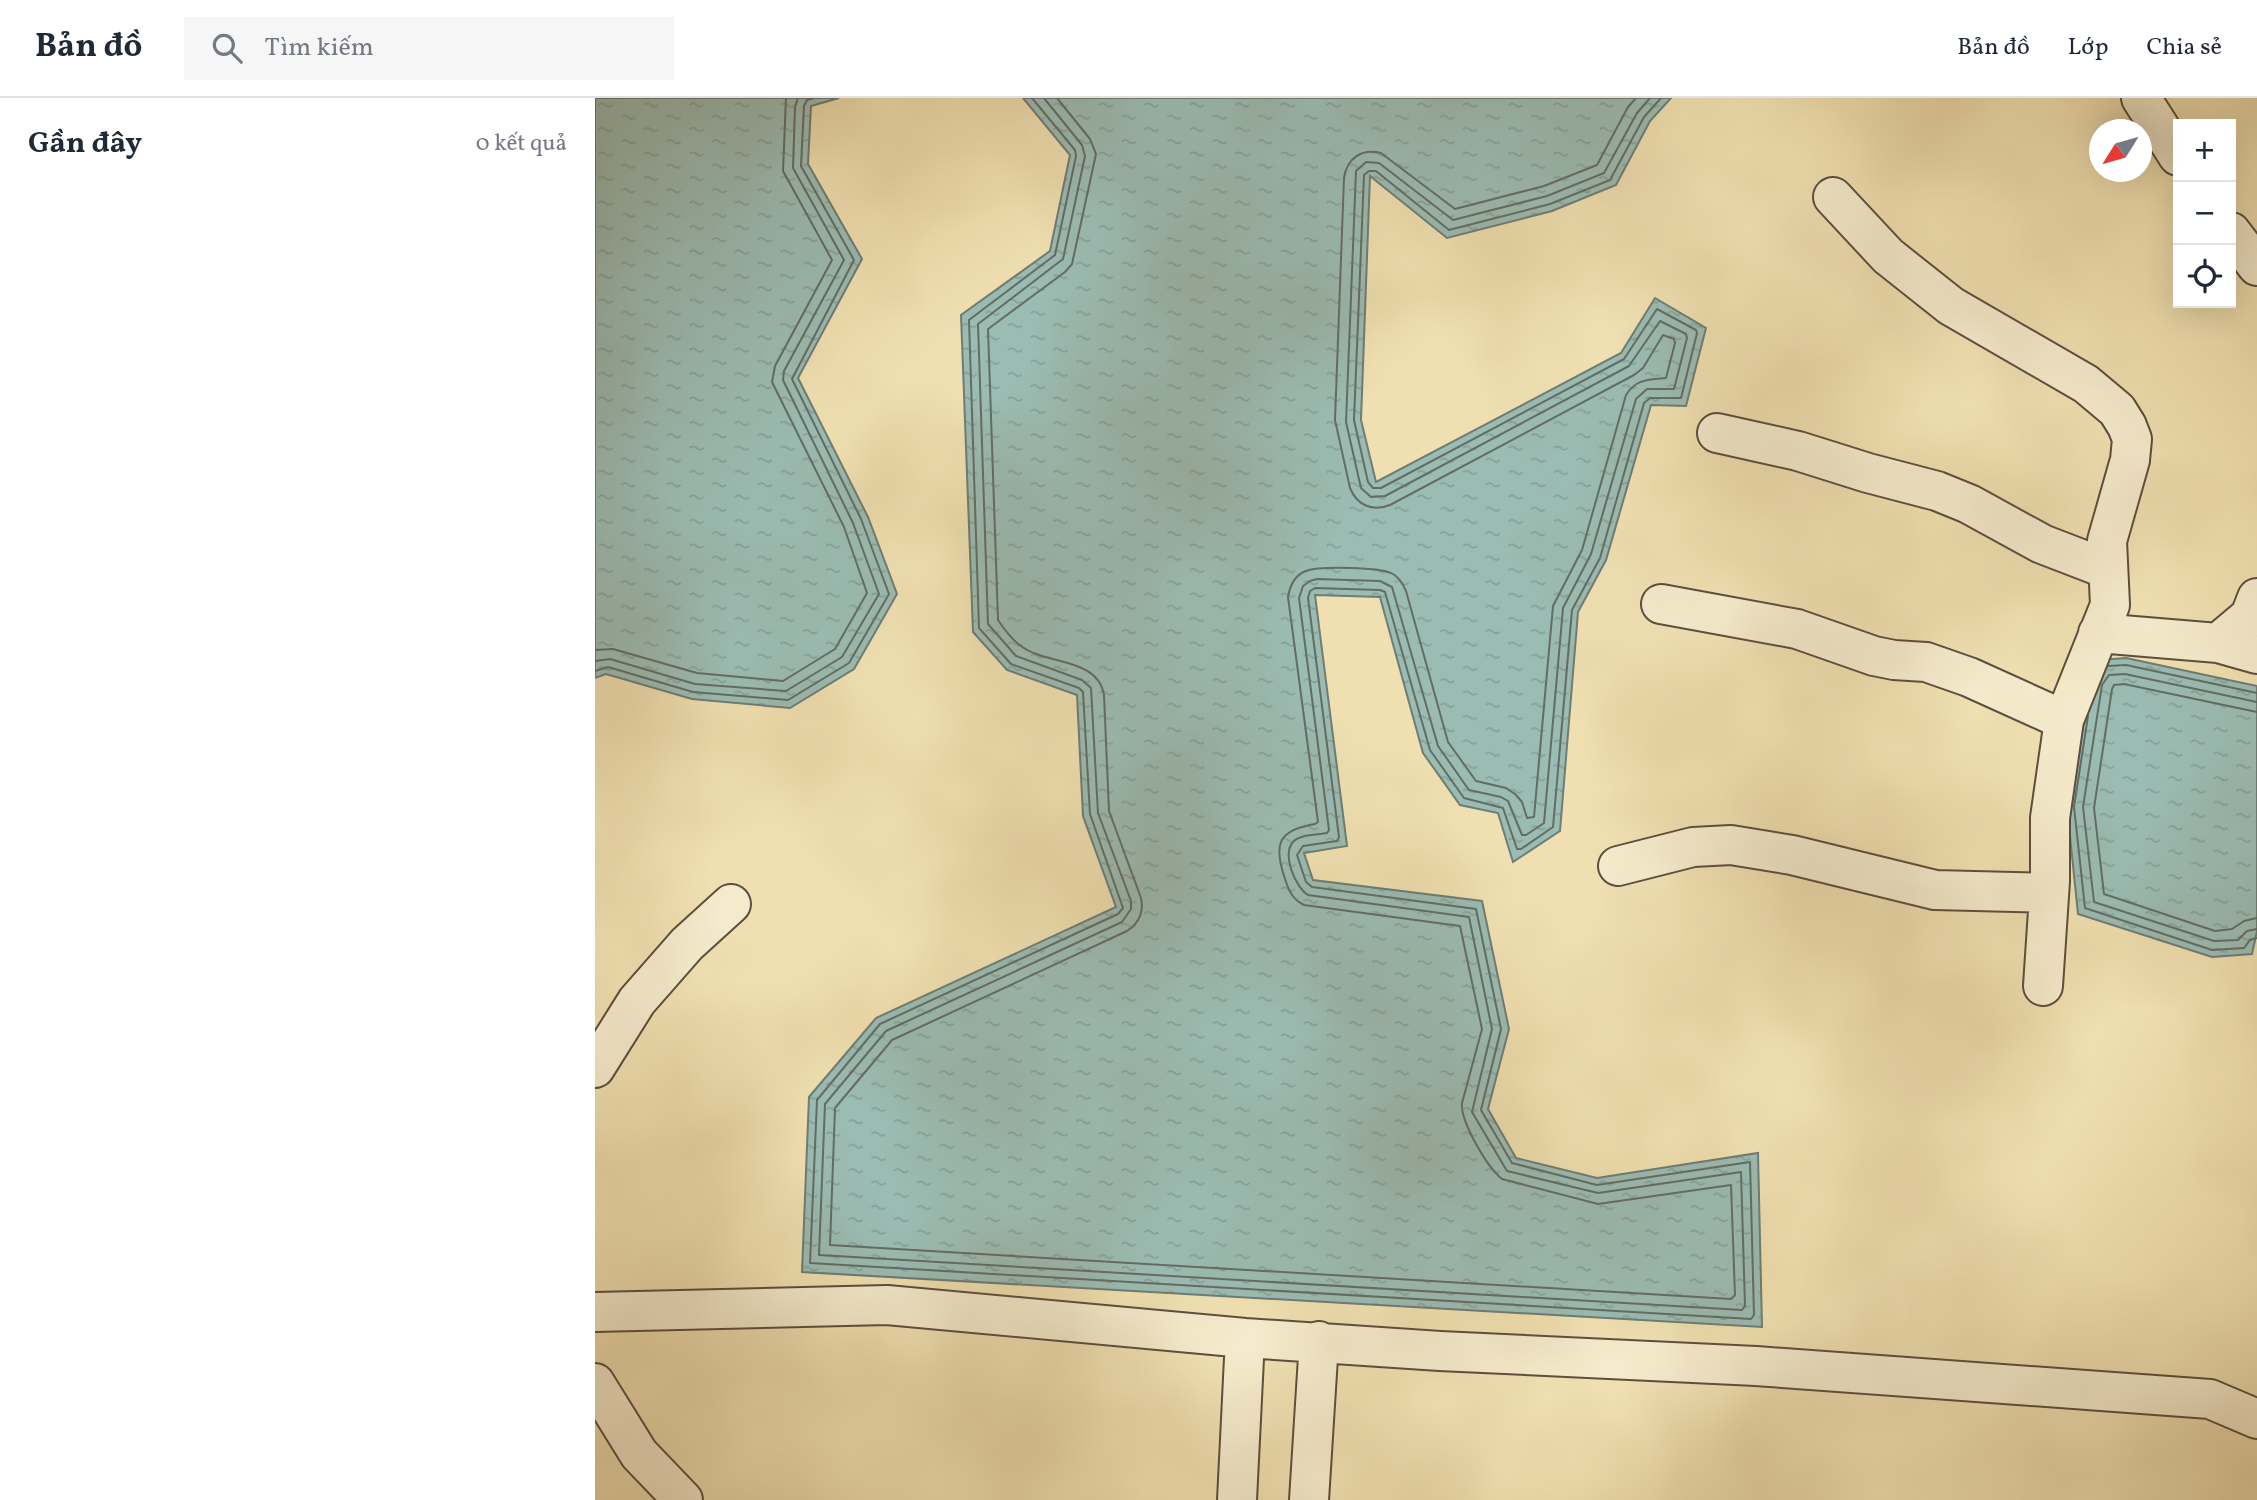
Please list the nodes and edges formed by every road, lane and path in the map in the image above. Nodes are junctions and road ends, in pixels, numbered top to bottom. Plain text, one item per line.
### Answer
1 (2141, 98) edge
2 (2173, 148) edge
3 (1833, 197) dead end
4 (2236, 239) edge
5 (2257, 266) edge
6 (1717, 433) dead end
7 (2107, 569) junction
8 (2257, 598) edge
9 (1661, 604) dead end
10 (2098, 632) junction
11 (2218, 643) junction
12 (2257, 654) edge
13 (2064, 720) junction
14 (1618, 866) dead end
15 (2049, 893) junction
16 (731, 904) dead end
17 (2043, 986) dead end
18 (595, 1068) edge
19 (595, 1312) edge
20 (1245, 1338) junction
21 (1319, 1341) junction
22 (595, 1383) edge
23 (2257, 1419) edge
24 (683, 1500) edge
25 (1237, 1500) edge
26 (1309, 1500) edge

1 - 2 street
3 - 7 street
4 - 5 street
6 - 7 street
7 - 10 street
8 - 11 street
9 - 13 street
10 - 11 street
10 - 13 street
11 - 12 street
13 - 15 street
14 - 15 street
15 - 17 street
16 - 18 street
19 - 20 street
20 - 21 street
20 - 25 street
21 - 23 street
21 - 26 street
22 - 24 street

